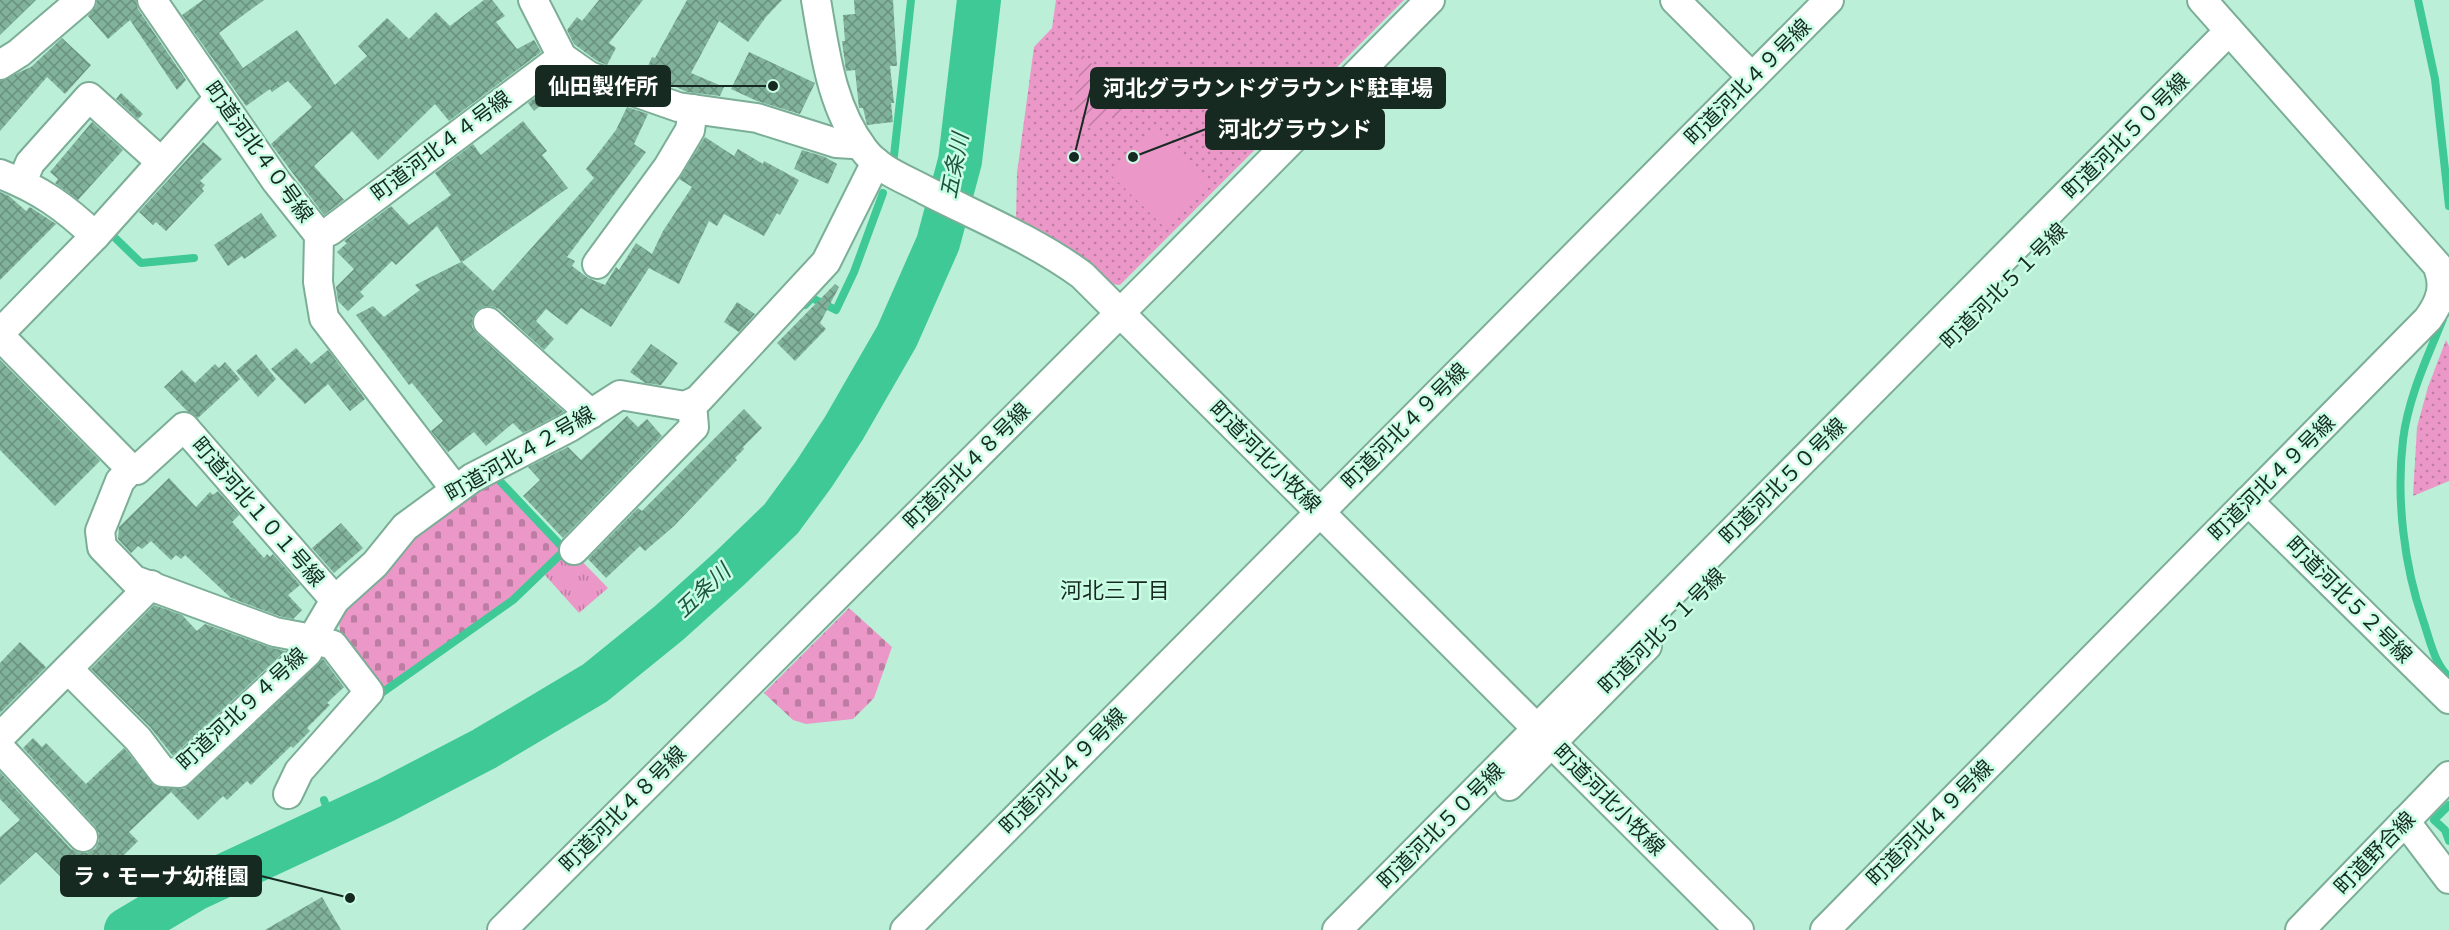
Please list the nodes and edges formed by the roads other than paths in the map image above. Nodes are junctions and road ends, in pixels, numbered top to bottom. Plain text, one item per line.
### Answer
1 (81, 0) edge
2 (152, 0) edge
3 (533, 0) edge
4 (816, 0) edge
5 (1430, 0) edge
6 (1675, 0) edge
7 (1829, 0) edge
8 (2202, 0) edge
9 (2229, 31) junction
10 (562, 57) junction
11 (0, 64) edge
12 (1752, 77) junction
13 (219, 98) junction
14 (693, 108) junction
15 (867, 152) junction
16 (161, 162) junction
17 (11, 178) edge
18 (319, 235) junction
19 (95, 236) junction
20 (597, 264) dead end
21 (1121, 312) junction
22 (488, 322) dead end
23 (0, 335) edge
24 (692, 404) junction
25 (591, 414) junction
26 (131, 469) junction
27 (455, 489) junction
28 (2248, 501) junction
29 (1320, 512) junction
30 (574, 550) dead end
31 (151, 585) junction
32 (335, 600) junction
33 (312, 639) junction
34 (68, 669) junction
35 (2449, 699) edge
36 (1545, 735) junction
37 (0, 737) edge
38 (0, 748) edge
39 (2449, 776) edge
40 (288, 794) dead end
41 (2405, 821) junction
42 (84, 837) dead end
43 (2449, 879) edge
44 (502, 930) edge
45 (905, 930) edge
46 (1337, 930) edge
47 (1364, 930) edge
48 (1739, 930) edge
49 (1825, 930) edge
50 (2300, 930) edge

1 - 11 street
2 - 13 street, 町道河北４０号線
3 - 10 street
4 - 15 street
5 - 21 street, 町道河北４８号線
6 - 12 street
7 - 12 street, 町道河北４９号線
8 - 9 street, 町道河北４９号線
9 - 28 street, 町道河北４９号線
9 - 36 street, 町道河北５０号線
10 - 14 street
10 - 18 street, 町道河北４４号線
12 - 29 street, 町道河北４９号線
13 - 16 street
13 - 18 street, 町道河北４０号線
14 - 15 street
14 - 20 street
15 - 21 street, 町道河北小牧線
15 - 24 street
16 - 17 street
16 - 19 street
17 - 19 street
18 - 27 street, 町道河北４０号線
19 - 23 street
21 - 29 street, 町道河北小牧線
21 - 44 street, 町道河北４８号線
22 - 25 street
23 - 26 street
24 - 25 street, 町道河北４２号線
24 - 30 street
25 - 27 street, 町道河北４２号線
26 - 31 street
26 - 32 street, 町道河北１０１号線
27 - 32 street, 町道河北４２号線
28 - 35 street, 町道河北５２号線
28 - 49 street, 町道河北４９号線
29 - 36 street, 町道河北小牧線
29 - 45 street, 町道河北４９号線
31 - 33 street
31 - 34 street
32 - 33 street, 町道河北４２号線
33 - 34 street, 町道河北９４号線
33 - 40 street
34 - 37 street
36 - 46 street, 町道河北５０号線
36 - 47 street
36 - 48 street, 町道河北小牧線
38 - 42 street
39 - 41 street, 町道野合線
41 - 43 street
41 - 50 street, 町道野合線

